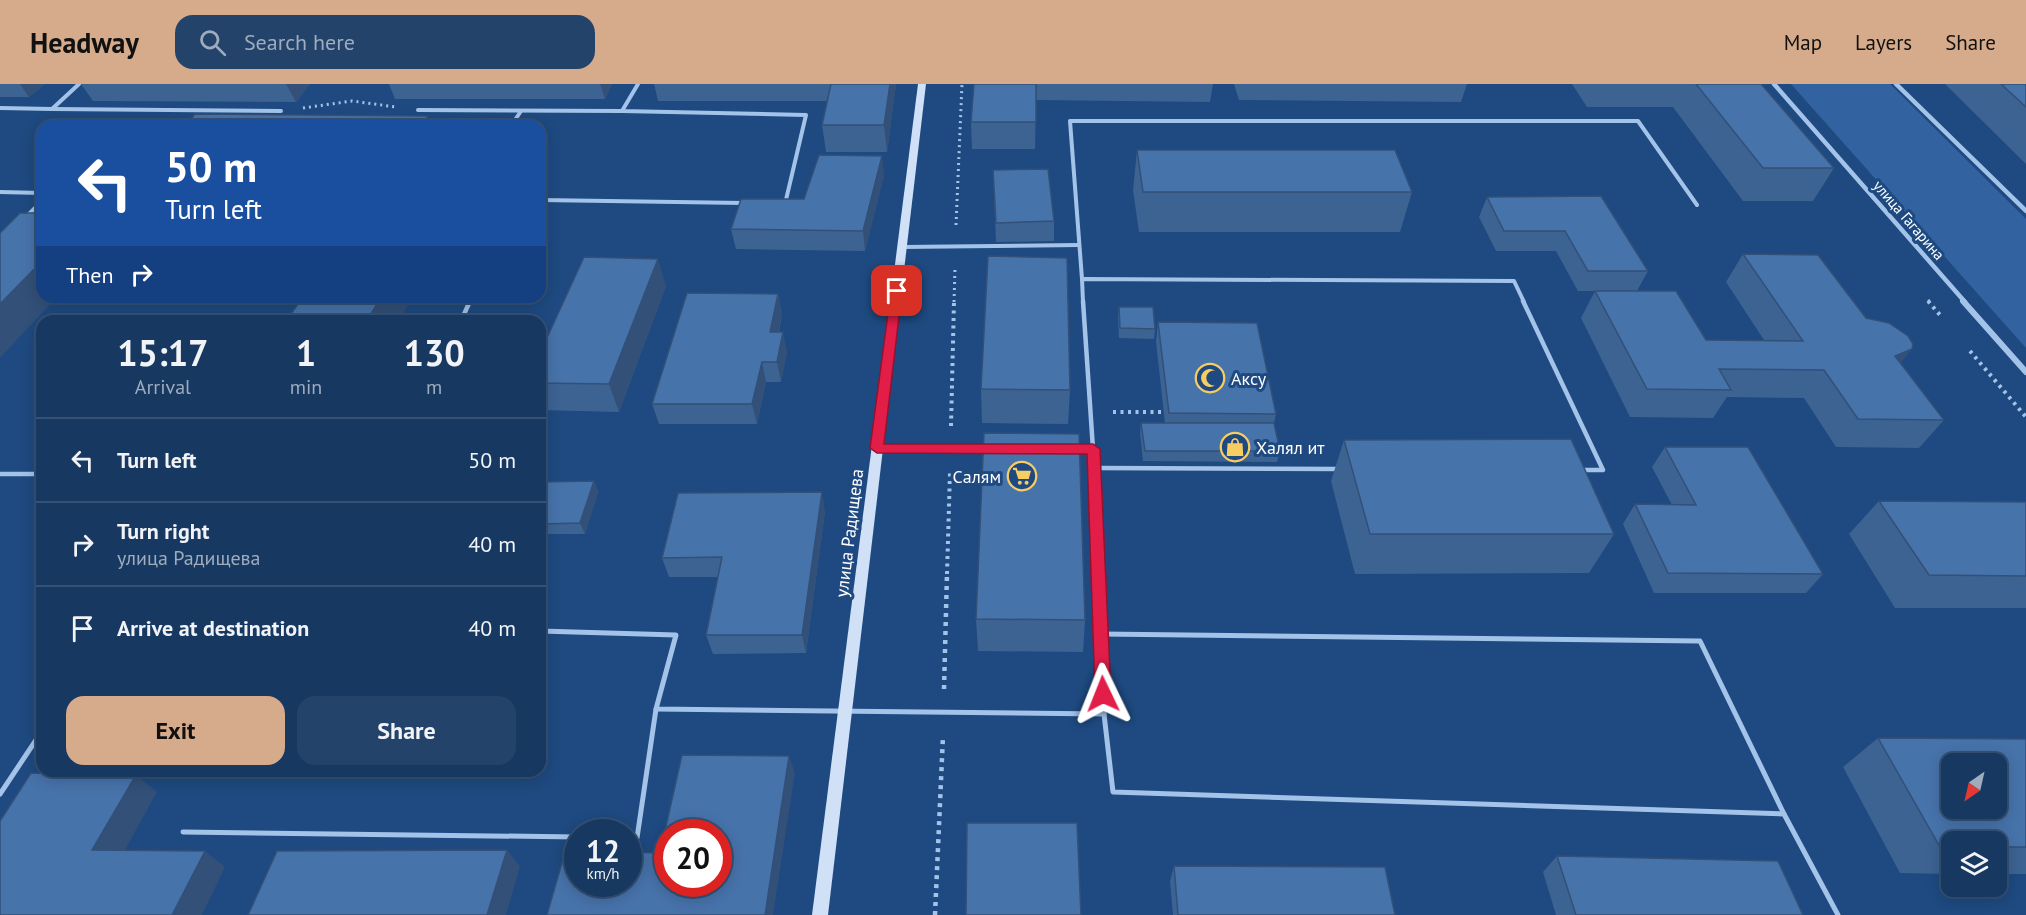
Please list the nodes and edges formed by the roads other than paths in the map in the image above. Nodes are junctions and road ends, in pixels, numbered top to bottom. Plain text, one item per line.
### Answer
1 (79, 84) edge
2 (638, 84) edge
3 (922, 84) edge
4 (1774, 84) edge
5 (1896, 84) edge
6 (0, 108) edge
7 (52, 109) junction
8 (418, 110) road end
9 (281, 111) road end
10 (520, 111) junction
11 (622, 111) junction
12 (515, 120) edge
13 (0, 192) edge
14 (36, 193) edge
15 (546, 200) edge
16 (751, 203) edge
17 (774, 204) edge
18 (1697, 205) dead end
19 (36, 207) edge
20 (2026, 211) edge
21 (25, 218) edge
22 (1079, 245) junction
23 (902, 247) junction
24 (1083, 279) junction
25 (2026, 372) edge
26 (877, 448) junction
27 (998, 449) edge
28 (1069, 449) edge
29 (1093, 449) junction
30 (1094, 468) junction
31 (1343, 469) dead end
32 (1568, 470) edge
33 (0, 474) edge
34 (36, 474) edge
35 (546, 631) edge
36 (1101, 634) junction
37 (656, 709) junction
38 (845, 710) junction
39 (1104, 714) junction
40 (36, 740) edge
41 (0, 794) edge
42 (1784, 814) junction
43 (640, 819) edge
44 (183, 832) dead end
45 (564, 837) edge
46 (820, 915) edge
47 (1837, 915) edge

1 - 7 lane
2 - 11 lane
3 - 23 street, улица Радищева
4 - 25 street, улица Гагарина
5 - 20 street
6 - 7 lane
7 - 9 lane
8 - 10 lane
10 - 11 lane
10 - 12 lane
11 - 17 lane
13 - 14 lane
15 - 16 lane
18 - 22 lane
19 - 21 lane
22 - 23 lane
22 - 24 lane
23 - 26 street, улица Радищева
24 - 29 lane
24 - 32 lane
26 - 27 lane
26 - 38 street, улица Радищева
28 - 29 lane
29 - 30 lane
30 - 31 lane
30 - 36 lane
33 - 34 lane
35 - 37 lane
36 - 39 lane
36 - 42 lane
37 - 38 lane
37 - 43 lane
38 - 39 lane
38 - 46 street, улица Радищева
39 - 42 lane
40 - 41 lane
42 - 47 lane
44 - 45 lane

